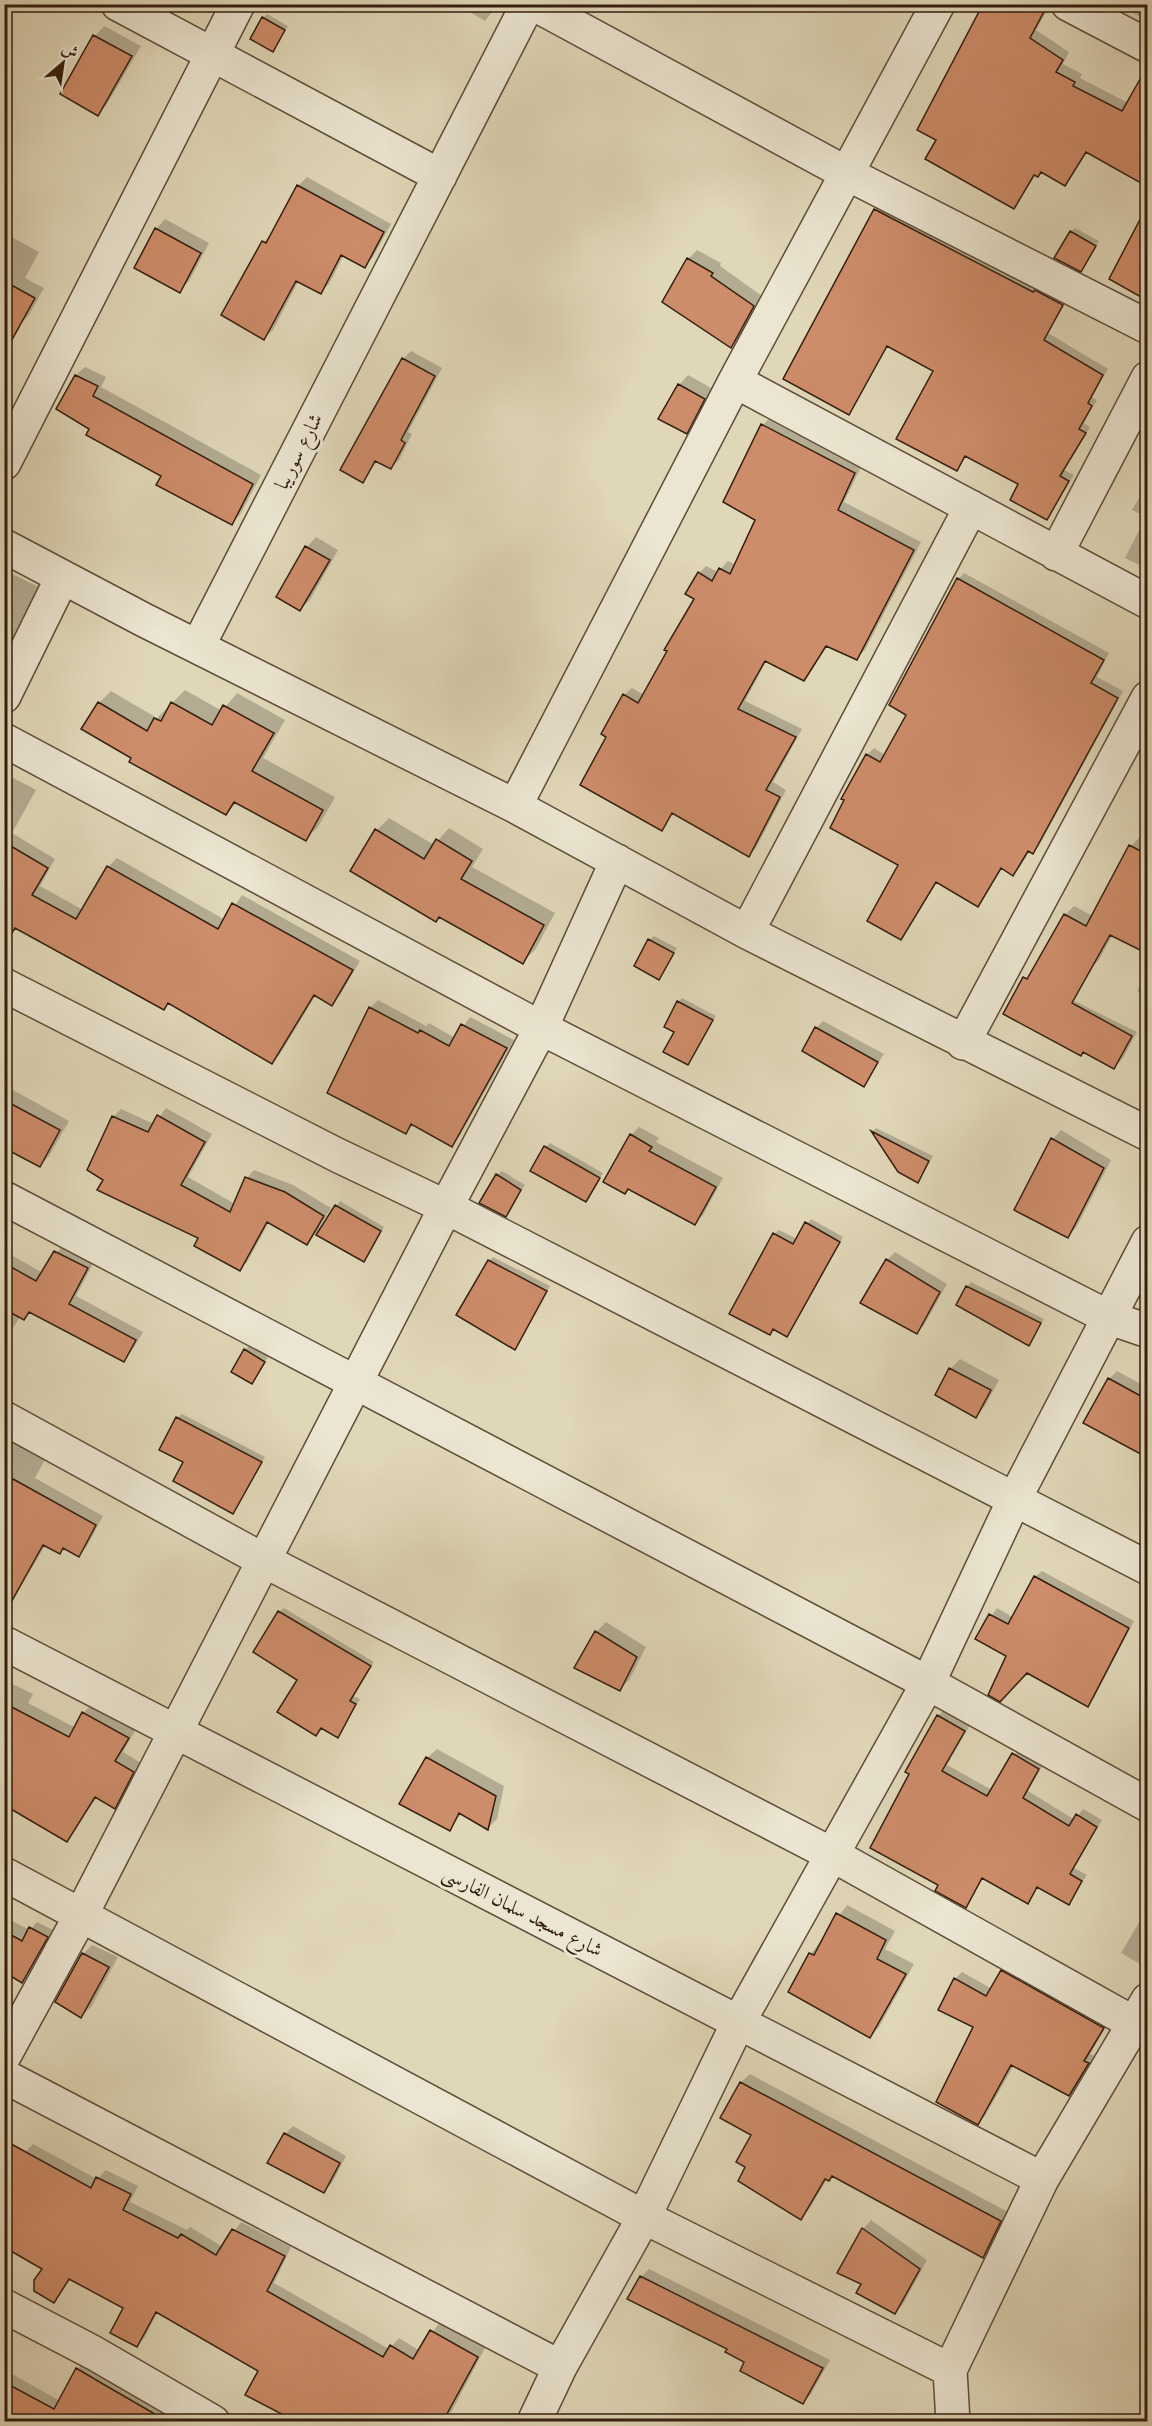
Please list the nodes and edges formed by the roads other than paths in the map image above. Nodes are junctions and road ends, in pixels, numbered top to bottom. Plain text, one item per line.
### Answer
1 (118, 4) edge
2 (238, 4) edge
3 (528, 4) edge
4 (534, 4) edge
5 (938, 4) edge
6 (1068, 4) edge
7 (1148, 46) edge
8 (211, 56) junction
9 (846, 173) junction
10 (440, 176) junction
11 (1148, 327) edge
12 (1148, 378) edge
13 (735, 381) junction
14 (1136, 432) edge
15 (4, 463) edge
16 (971, 507) junction
17 (4, 546) edge
18 (1056, 554) junction
19 (62, 578) junction
20 (1148, 603) edge
21 (198, 646) junction
22 (4, 696) edge
23 (1148, 698) edge
24 (4, 741) edge
25 (515, 806) junction
26 (617, 861) junction
27 (747, 932) junction
28 (4, 985) edge
29 (541, 1028) junction
30 (963, 1043) junction
31 (1148, 1134) edge
32 (4, 1198) edge
33 (446, 1207) junction
34 (1148, 1242) edge
35 (1110, 1318) junction
36 (1148, 1332) edge
37 (356, 1382) junction
38 (4, 1418) edge
39 (1015, 1498) junction
40 (263, 1560) junction
41 (1148, 1568) edge
42 (4, 1643) edge
43 (928, 1683) junction
44 (176, 1731) junction
45 (1148, 1805) edge
46 (833, 1855) junction
47 (4, 1874) edge
48 (80, 1917) junction
49 (1141, 2012) edge
50 (738, 2023) junction
51 (4, 2056) edge
52 (4, 2076) edge
53 (1042, 2179) junction
54 (644, 2217) junction
55 (4, 2306) edge
56 (560, 2367) junction
57 (950, 2370) junction
58 (213, 2421) edge
59 (534, 2421) edge
60 (953, 2421) edge

1 - 8 street
2 - 8 street
3 - 10 street, شارع سوريبا
4 - 9 street
5 - 9 street
6 - 7 street
8 - 10 street
8 - 15 street
9 - 11 street
9 - 13 street
10 - 21 street, شارع سوريبا
12 - 14 street
13 - 16 street
13 - 25 street
14 - 18 street
16 - 18 street
16 - 27 street
17 - 19 street
18 - 20 street
19 - 21 street
19 - 22 street
21 - 25 street
23 - 30 street
24 - 29 street
25 - 26 street
26 - 27 street
26 - 29 street
27 - 30 street
28 - 33 street
29 - 33 street
29 - 35 street
30 - 31 street
32 - 37 street
33 - 37 street
33 - 39 street
34 - 35 street
35 - 36 street
35 - 39 street
37 - 40 street
37 - 43 street
38 - 40 street
39 - 41 street
39 - 43 street
40 - 44 street
40 - 46 street
42 - 44 street, شارع مسجد سلمان الفارسى
43 - 45 street
43 - 46 street
44 - 48 street
44 - 50 street, شارع مسجد سلمان الفارسى
46 - 49 street
46 - 50 street
47 - 48 street
48 - 51 street
48 - 54 street
49 - 53 street
50 - 53 street, شارع مسجد سلمان الفارسى
50 - 54 street
52 - 56 street
53 - 57 street
54 - 56 street
54 - 57 street
55 - 58 street
56 - 59 street
57 - 60 street

